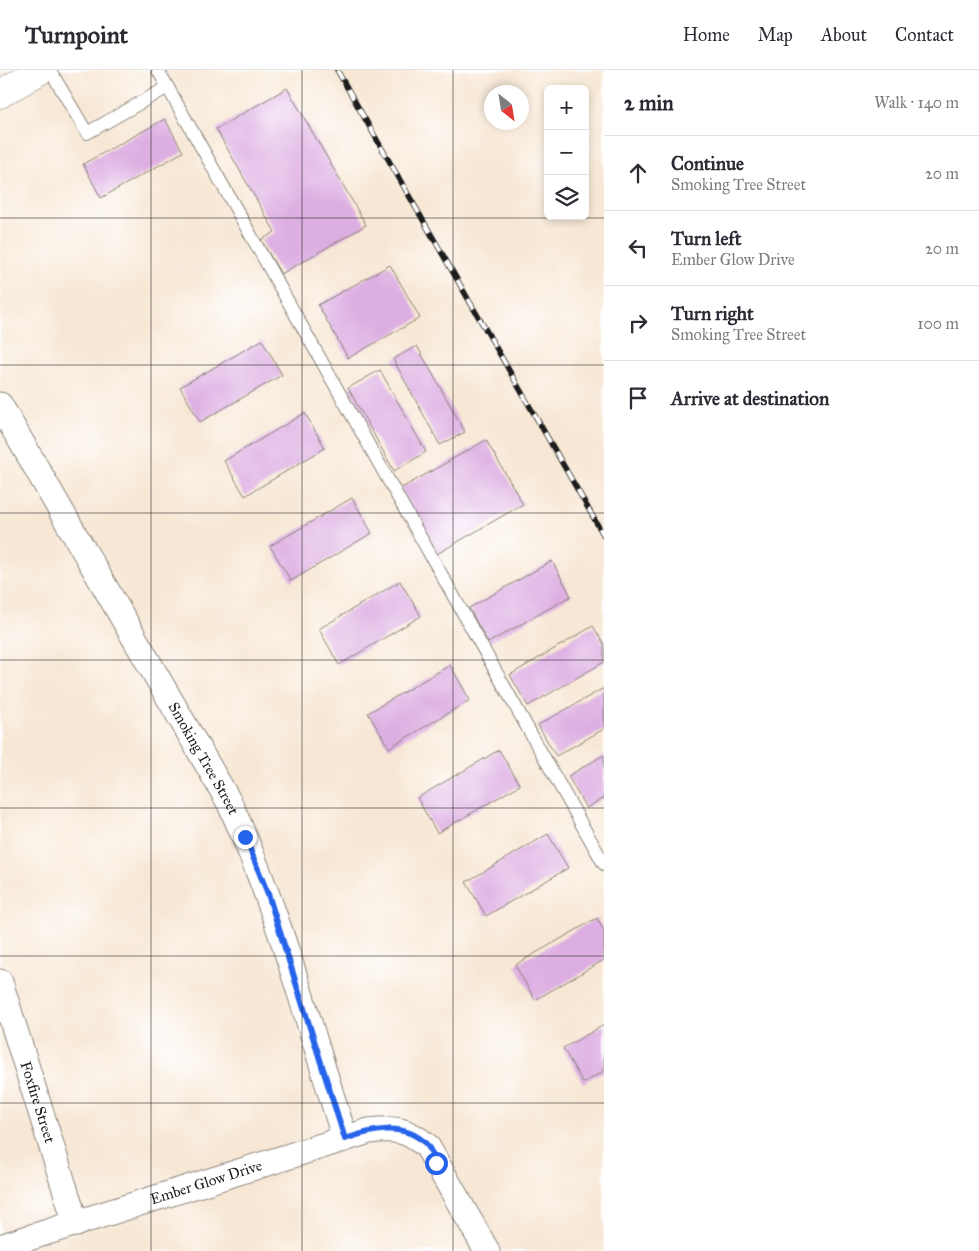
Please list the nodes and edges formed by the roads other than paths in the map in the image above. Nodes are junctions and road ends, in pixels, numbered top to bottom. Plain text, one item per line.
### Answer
1 (41, 70) edge
2 (50, 70) edge
3 (158, 70) edge
4 (168, 87) junction
5 (0, 94) edge
6 (0, 405) edge
7 (604, 864) edge
8 (0, 982) edge
9 (345, 1139) junction
10 (76, 1224) junction
11 (0, 1247) edge
12 (487, 1251) edge

1 - 5 main road
2 - 4 lane
3 - 4 lane
4 - 7 lane
6 - 9 street, Smoking Tree Street
8 - 10 street, Foxfire Street
9 - 10 street, Ember Glow Drive
9 - 12 street, Ember Glow Drive
10 - 11 street, Ember Glow Drive

